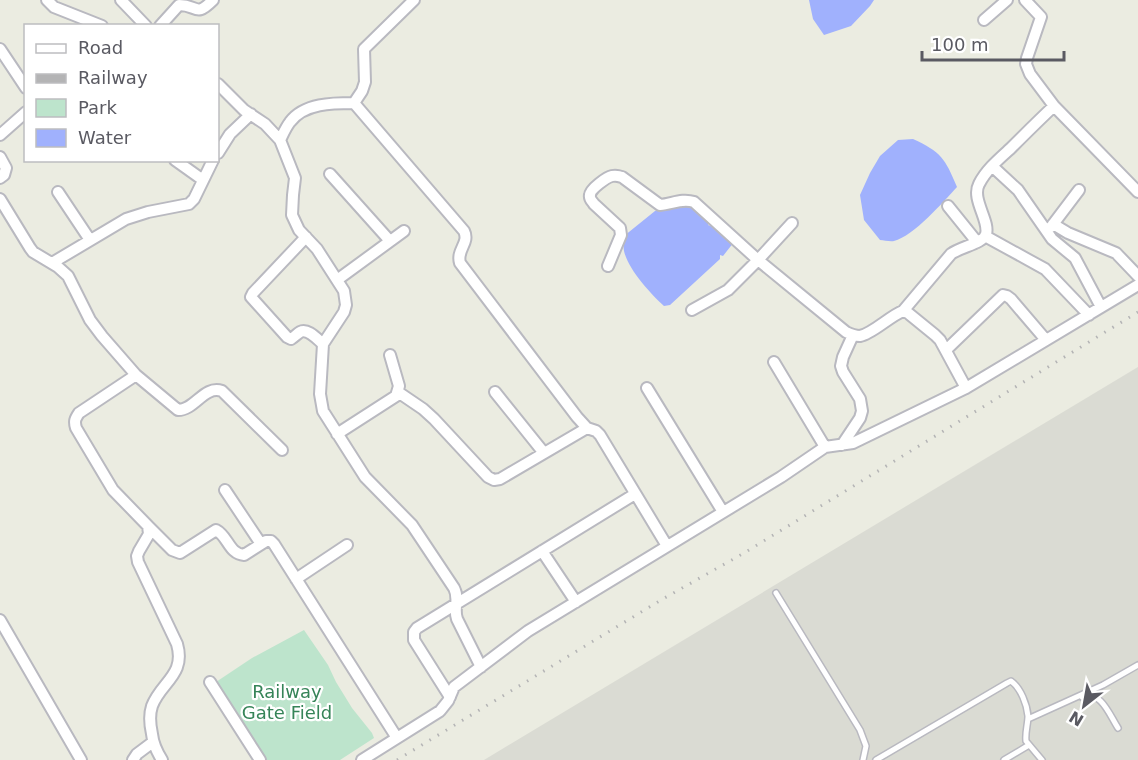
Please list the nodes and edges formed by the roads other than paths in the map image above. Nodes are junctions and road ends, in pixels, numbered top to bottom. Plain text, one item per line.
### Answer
1 (47, 0) edge
2 (121, 0) edge
3 (213, 0) edge
4 (414, 0) edge
5 (1007, 0) edge
6 (1025, 0) edge
7 (984, 20) dead end
8 (97, 24) edge
9 (144, 24) edge
10 (162, 24) edge
11 (0, 49) edge
12 (24, 85) edge
13 (219, 85) edge
14 (354, 103) junction
15 (1054, 106) junction
16 (24, 114) edge
17 (251, 114) junction
18 (0, 135) edge
19 (280, 140) junction
20 (219, 151) edge
21 (0, 157) edge
22 (178, 162) edge
23 (212, 162) edge
24 (992, 166) junction
25 (330, 174) dead end
26 (0, 178) edge
27 (203, 180) junction
28 (1079, 190) dead end
29 (58, 192) dead end
30 (1138, 192) edge
31 (0, 199) edge
32 (948, 206) dead end
33 (792, 223) dead end
34 (1050, 228) junction
35 (404, 231) dead end
36 (306, 237) junction
37 (981, 239) junction
38 (90, 240) junction
39 (390, 241) junction
40 (1138, 259) edge
41 (758, 260) junction
42 (52, 263) junction
43 (608, 266) dead end
44 (1130, 267) junction
45 (1138, 276) edge
46 (337, 280) junction
47 (1138, 285) edge
48 (1101, 307) junction
49 (692, 310) dead end
50 (903, 311) junction
51 (1089, 315) junction
52 (853, 335) junction
53 (1046, 340) junction
54 (323, 344) junction
55 (946, 350) junction
56 (390, 355) dead end
57 (774, 362) dead end
58 (136, 375) junction
59 (647, 388) dead end
60 (966, 388) junction
61 (398, 392) junction
62 (495, 392) dead end
63 (587, 428) junction
64 (337, 434) junction
65 (842, 445) junction
66 (825, 447) junction
67 (282, 450) dead end
68 (544, 453) junction
69 (225, 490) dead end
70 (635, 494) junction
71 (723, 512) junction
72 (148, 526) junction
73 (261, 544) junction
74 (347, 545) dead end
75 (667, 546) junction
76 (542, 551) junction
77 (296, 579) junction
78 (776, 593) dead end
79 (576, 602) junction
80 (457, 603) junction
81 (0, 620) edge
82 (1138, 665) edge
83 (481, 667) junction
84 (210, 682) dead end
85 (450, 697) junction
86 (1028, 719) junction
87 (1118, 728) dead end
88 (397, 738) junction
89 (153, 742) junction
90 (1029, 746) junction
91 (81, 760) edge
92 (133, 760) edge
93 (162, 760) edge
94 (260, 760) edge
95 (362, 760) edge
96 (863, 760) edge
97 (876, 760) edge
98 (1004, 760) edge
99 (1042, 760) edge

1 - 8 street
2 - 9 street
3 - 10 street
4 - 14 street
5 - 7 street
6 - 15 street
11 - 12 street
13 - 17 street
14 - 19 street
14 - 63 street
15 - 24 street
15 - 30 street
16 - 18 street
17 - 19 street
17 - 20 street
19 - 36 street
21 - 26 street
22 - 27 street
23 - 27 street
24 - 34 street
24 - 37 street
25 - 39 street
27 - 38 street
28 - 34 street
29 - 38 street
31 - 42 street
32 - 37 street
33 - 41 street
34 - 44 street
34 - 48 street
35 - 39 street
36 - 46 street
36 - 54 street
37 - 50 street
37 - 51 street
38 - 42 street
39 - 46 street
40 - 44 street
41 - 43 street
41 - 49 street
41 - 52 street
42 - 58 street
44 - 45 street
46 - 54 street
47 - 48 street
48 - 51 street
50 - 52 street
50 - 55 street
51 - 53 street
52 - 65 street
53 - 55 street
53 - 60 street
54 - 64 street
55 - 60 street
56 - 61 street
57 - 66 street
58 - 67 street
58 - 72 street
59 - 71 street
60 - 65 street
61 - 64 street
61 - 68 street
62 - 68 street
63 - 68 street
63 - 70 street
64 - 80 street
65 - 66 street
66 - 71 street
69 - 73 street
70 - 75 street
70 - 76 street
71 - 75 street
72 - 73 street
72 - 89 street
73 - 77 street
74 - 77 street
75 - 79 street
76 - 79 street
76 - 80 street
77 - 88 street
78 - 96 lane
79 - 83 street
80 - 83 street
80 - 85 street
81 - 91 street
82 - 86 lane
83 - 85 street
84 - 94 street
85 - 88 street
86 - 87 lane
86 - 90 lane
86 - 97 lane
88 - 95 street
89 - 92 street
89 - 93 street
90 - 98 lane
90 - 99 lane

